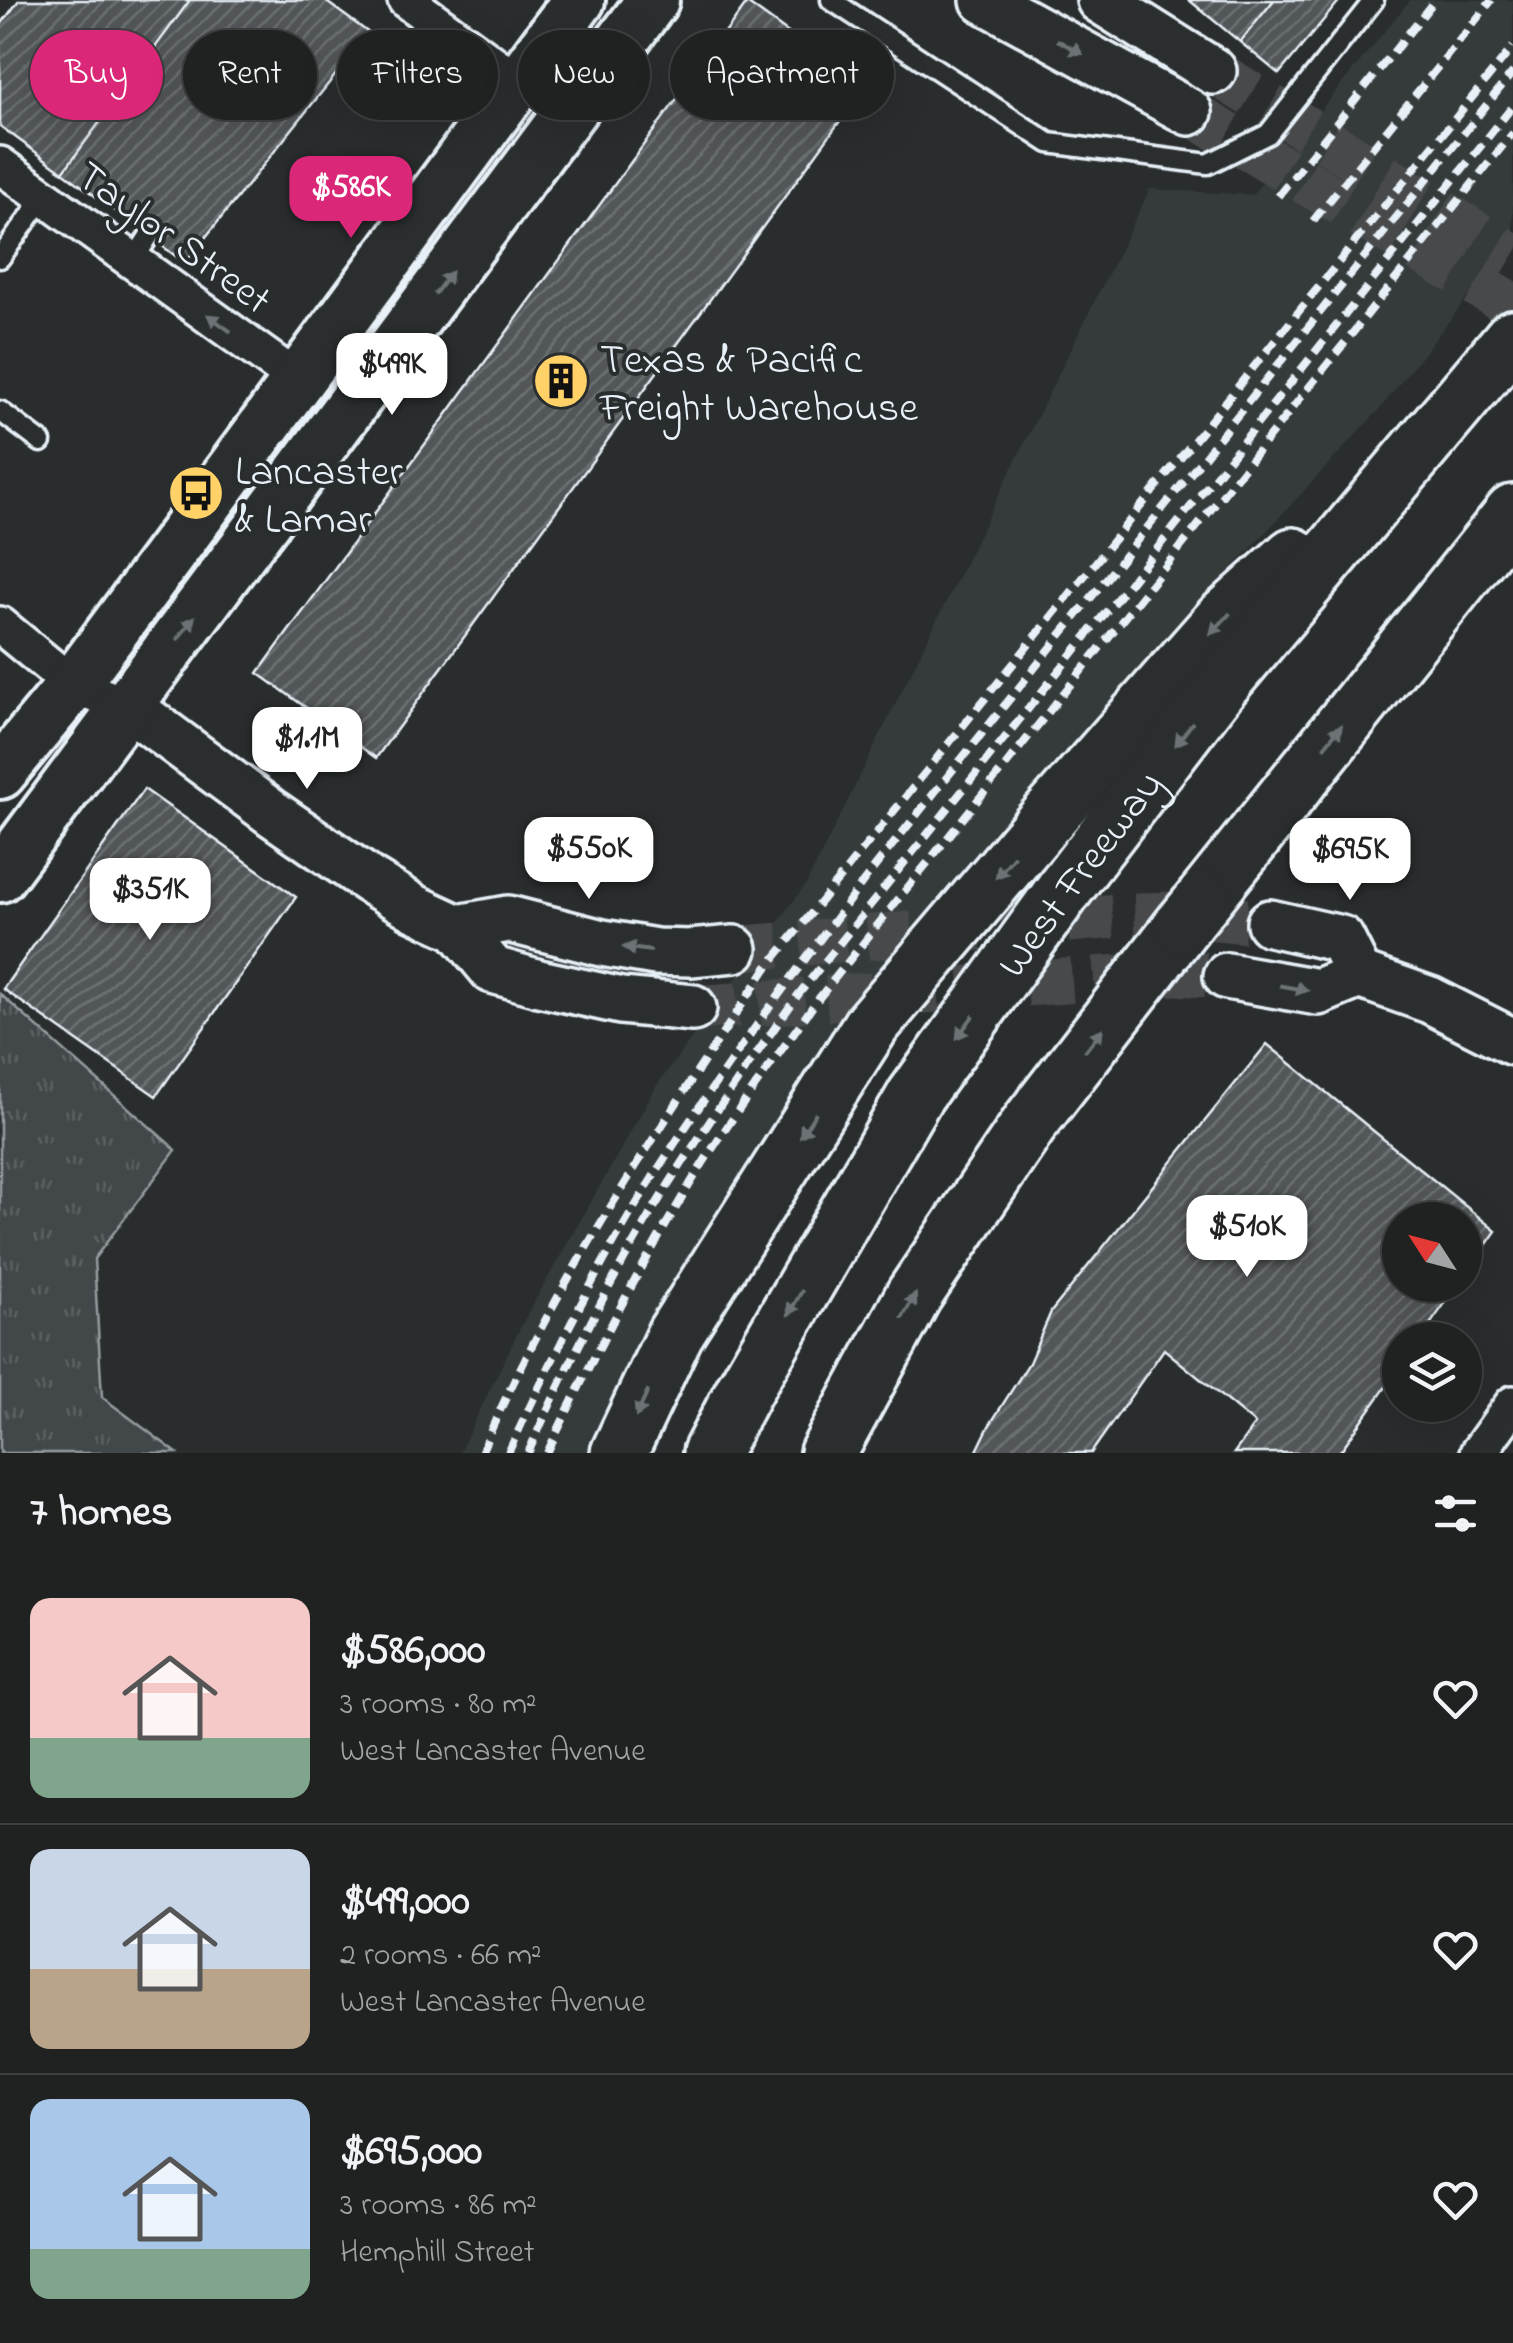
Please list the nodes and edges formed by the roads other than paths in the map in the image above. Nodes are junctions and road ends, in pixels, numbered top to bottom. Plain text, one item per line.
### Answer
1 (406, 0) edge
2 (579, 0) edge
3 (653, 0) edge
4 (831, 0) edge
5 (984, 0) edge
6 (1100, 0) edge
7 (1374, 0) edge
8 (557, 30) edge
9 (1212, 71) tunnel mouth
10 (518, 82) joint
11 (1189, 112) tunnel mouth
12 (0, 164) edge
13 (44, 197) junction
14 (0, 258) edge
15 (1513, 338) edge
16 (298, 380) junction
17 (0, 412) edge
18 (1447, 416) junction
19 (41, 442) dead end
20 (1513, 512) edge
21 (0, 625) edge
22 (73, 684) junction
23 (128, 706) junction
24 (0, 730) edge
25 (0, 774) edge
26 (0, 832) edge
27 (0, 876) edge
28 (1270, 924) tunnel mouth
29 (458, 928) junction
30 (734, 949) tunnel mouth
31 (1227, 976) tunnel mouth
32 (1359, 976) junction
33 (693, 1008) tunnel mouth
34 (1513, 1042) edge
35 (1513, 1404) edge
36 (619, 1453) edge
37 (711, 1453) edge
38 (828, 1453) edge
39 (1478, 1453) edge

1 - 10 street
2 - 8 main road
23 -> 3 main road
4 - 7 lane
5 -> 11 street
6 - 9 street
10 - 16 main road
12 - 13 street, Taylor Street
13 - 14 lane
16 -> 13 street, Taylor Street
15 - 18 highway, West Freeway
16 - 22 main road
17 - 19 lane
18 -> 36 highway
18 -> 37 highway, West Freeway
38 -> 20 highway
21 - 22 street
22 - 23 street
22 - 24 main road
22 - 25 main road
22 - 26 main road
23 - 27 main road
23 - 29 street
28 - 32 street
30 -> 29 street
29 - 33 street
31 -> 32 street
32 - 34 street
35 - 39 street

